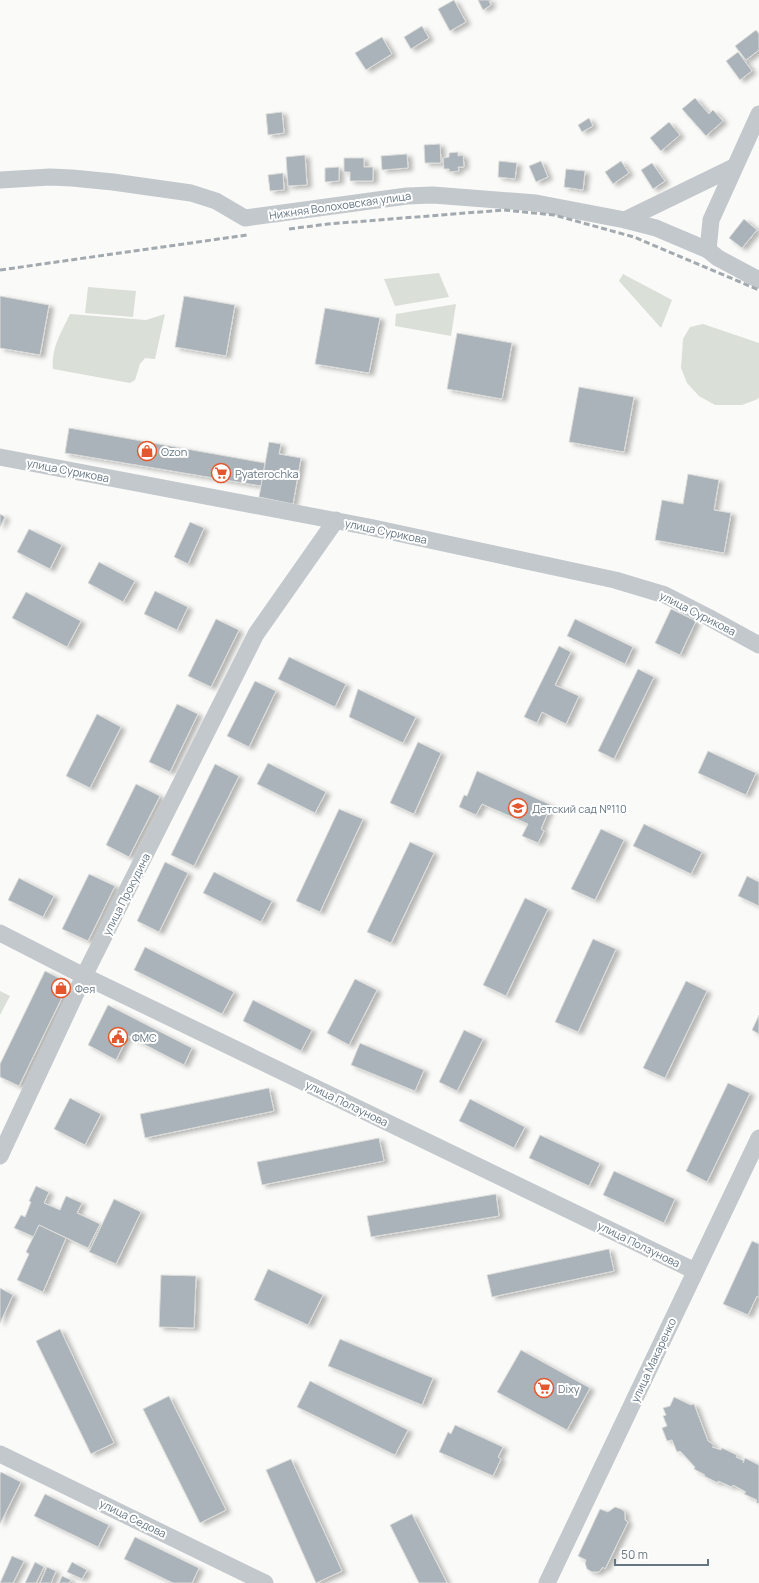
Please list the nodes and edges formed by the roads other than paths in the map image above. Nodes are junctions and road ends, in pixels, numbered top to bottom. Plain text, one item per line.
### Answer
1 (759, 114) edge
2 (734, 167) junction
3 (0, 180) edge
4 (625, 220) junction
5 (708, 250) junction
6 (759, 280) edge
7 (0, 457) edge
8 (336, 520) junction
9 (759, 645) edge
10 (0, 933) edge
11 (84, 976) junction
12 (759, 1138) edge
13 (0, 1156) edge
14 (695, 1271) junction
15 (0, 1454) edge
16 (265, 1583) edge
17 (547, 1583) edge

1 - 2 street
2 - 4 street
2 - 5 street
3 - 4 street, Нижняя Волоховская улица
4 - 5 street, Нижняя Волоховская улица
5 - 6 street, Нижняя Волоховская улица
7 - 8 street, улица Сурикова
8 - 9 street, улица Сурикова
8 - 11 street, улица Прокудина
10 - 11 street, улица Ползунова
11 - 13 street, улица Прокудина
11 - 14 street, улица Ползунова
12 - 14 street, улица Макаренко
14 - 17 street, улица Макаренко
15 - 16 street, улица Седова

